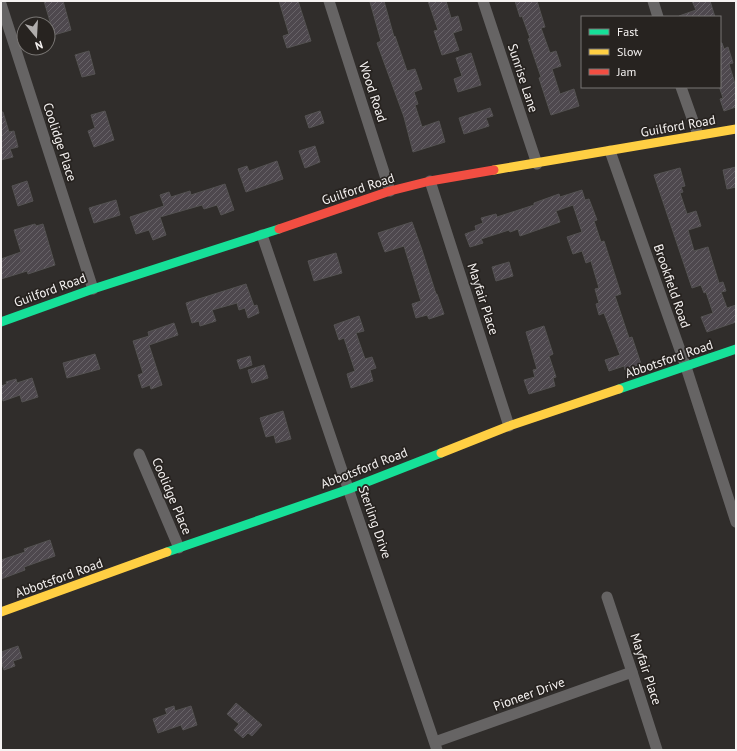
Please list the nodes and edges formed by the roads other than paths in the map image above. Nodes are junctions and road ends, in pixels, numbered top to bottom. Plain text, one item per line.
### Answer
1 (329, 1) edge
2 (483, 1) edge
3 (653, 1) edge
4 (1, 4) edge
5 (658, 16) edge
6 (682, 88) edge
7 (736, 130) edge
8 (698, 136) junction
9 (610, 151) junction
10 (537, 164) junction
11 (430, 181) junction
12 (390, 191) junction
13 (262, 235) junction
14 (93, 288) junction
15 (1, 322) edge
16 (736, 349) edge
17 (686, 367) junction
18 (509, 426) junction
19 (139, 454) dead end
20 (349, 489) junction
21 (736, 522) edge
22 (179, 548) junction
23 (607, 597) dead end
24 (1, 612) edge
25 (632, 672) junction
26 (436, 746) edge
27 (657, 750) edge

1 - 12 street, Wood Road
2 - 10 street, Sunrise Lane
3 - 5 street
4 - 14 street, Coolidge Place
6 - 8 street
7 - 8 street, Guilford Road
8 - 9 street, Guilford Road
9 - 10 street, Guilford Road
9 - 17 street, Brookfield Road
10 - 11 street, Guilford Road
11 - 12 street, Guilford Road
11 - 18 street, Mayfair Place
12 - 13 street, Guilford Road
13 - 14 street, Guilford Road
13 - 20 street, Sterling Drive
14 - 15 street, Guilford Road
16 - 17 street, Abbotsford Road
17 - 18 street, Abbotsford Road
17 - 21 street, Brookfield Road
18 - 20 street, Abbotsford Road
19 - 22 street, Coolidge Place
20 - 22 street, Abbotsford Road
20 - 26 street, Sterling Drive
22 - 24 street, Abbotsford Road
23 - 25 street, Mayfair Place
25 - 26 street, Pioneer Drive
25 - 27 street, Mayfair Place

